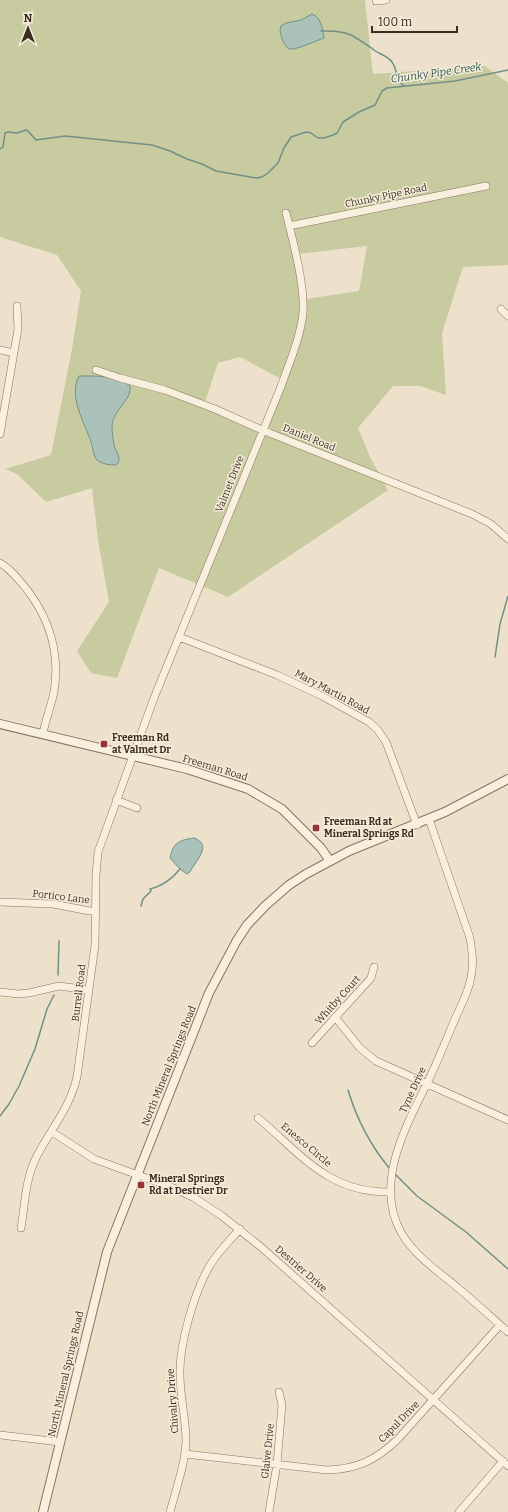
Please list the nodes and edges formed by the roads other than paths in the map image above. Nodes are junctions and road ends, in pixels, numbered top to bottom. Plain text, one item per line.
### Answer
1 (386, 0) edge
2 (376, 1) edge
3 (486, 186) dead end
4 (286, 213) dead end
5 (289, 226) junction
6 (18, 306) dead end
7 (501, 309) dead end
8 (508, 316) edge
9 (0, 350) edge
10 (14, 353) junction
11 (96, 370) dead end
12 (262, 430) junction
13 (0, 434) edge
14 (507, 534) edge
15 (0, 563) edge
16 (179, 637) junction
17 (0, 724) edge
18 (43, 733) junction
19 (134, 756) junction
20 (508, 779) edge
21 (116, 800) junction
22 (137, 808) dead end
23 (430, 819) junction
24 (417, 824) junction
25 (330, 860) junction
26 (0, 902) edge
27 (96, 911) junction
28 (374, 967) dead end
29 (89, 990) junction
30 (0, 992) edge
31 (335, 1017) junction
32 (312, 1043) dead end
33 (427, 1084) junction
34 (258, 1118) dead end
35 (508, 1120) edge
36 (52, 1132) junction
37 (136, 1175) junction
38 (390, 1192) junction
39 (21, 1228) dead end
40 (240, 1229) junction
41 (500, 1324) junction
42 (508, 1332) edge
43 (279, 1392) dead end
44 (434, 1400) junction
45 (0, 1435) edge
46 (60, 1442) junction
47 (185, 1454) junction
48 (277, 1464) junction
49 (506, 1464) edge
50 (43, 1512) edge
51 (170, 1512) edge
52 (270, 1512) edge
53 (459, 1512) edge

1 - 2 street
3 - 5 street, Chunky Pipe Road
4 - 5 street, Valmet Drive
5 - 12 street, Valmet Drive
6 - 10 street
7 - 8 street
9 - 10 street
10 - 13 street
11 - 12 street, Daniel Road
12 - 14 street, Daniel Road
12 - 16 street, Valmet Drive
15 - 18 street
16 - 19 street, Valmet Drive
16 - 24 street, Mary Martin Road
17 - 18 street, Freeman Road
18 - 19 street, Freeman Road
19 - 21 street, Burrell Road
19 - 25 street, Freeman Road
20 - 23 street, North Mineral Springs Road
21 - 22 street
21 - 27 street, Burrell Road
23 - 24 street, North Mineral Springs Road
23 - 33 street, Tyne Drive
24 - 25 street, North Mineral Springs Road
25 - 37 street, North Mineral Springs Road
26 - 27 street, Portico Lane
27 - 29 street, Burrell Road
28 - 31 street, Whitby Court
29 - 30 street
29 - 36 street, Burrell Road
31 - 32 street, Whitby Court
31 - 33 street
33 - 35 street
33 - 38 street, Tyne Drive
34 - 38 street, Enesco Circle
36 - 37 street, Destrier Drive
36 - 39 street, Burrell Road
37 - 40 street, Destrier Drive
37 - 46 street, North Mineral Springs Road
38 - 41 street, Tyne Drive
40 - 44 street, Destrier Drive
40 - 47 street, Chivalry Drive
41 - 42 street, Tyne Drive
41 - 44 street, Capul Drive
43 - 48 street, Glaive Drive
44 - 48 street, Capul Drive
44 - 49 street, Destrier Drive
45 - 46 street
46 - 50 street, North Mineral Springs Road
47 - 48 street, Capul Drive
47 - 51 street, Chivalry Drive
48 - 52 street, Glaive Drive
49 - 53 street

